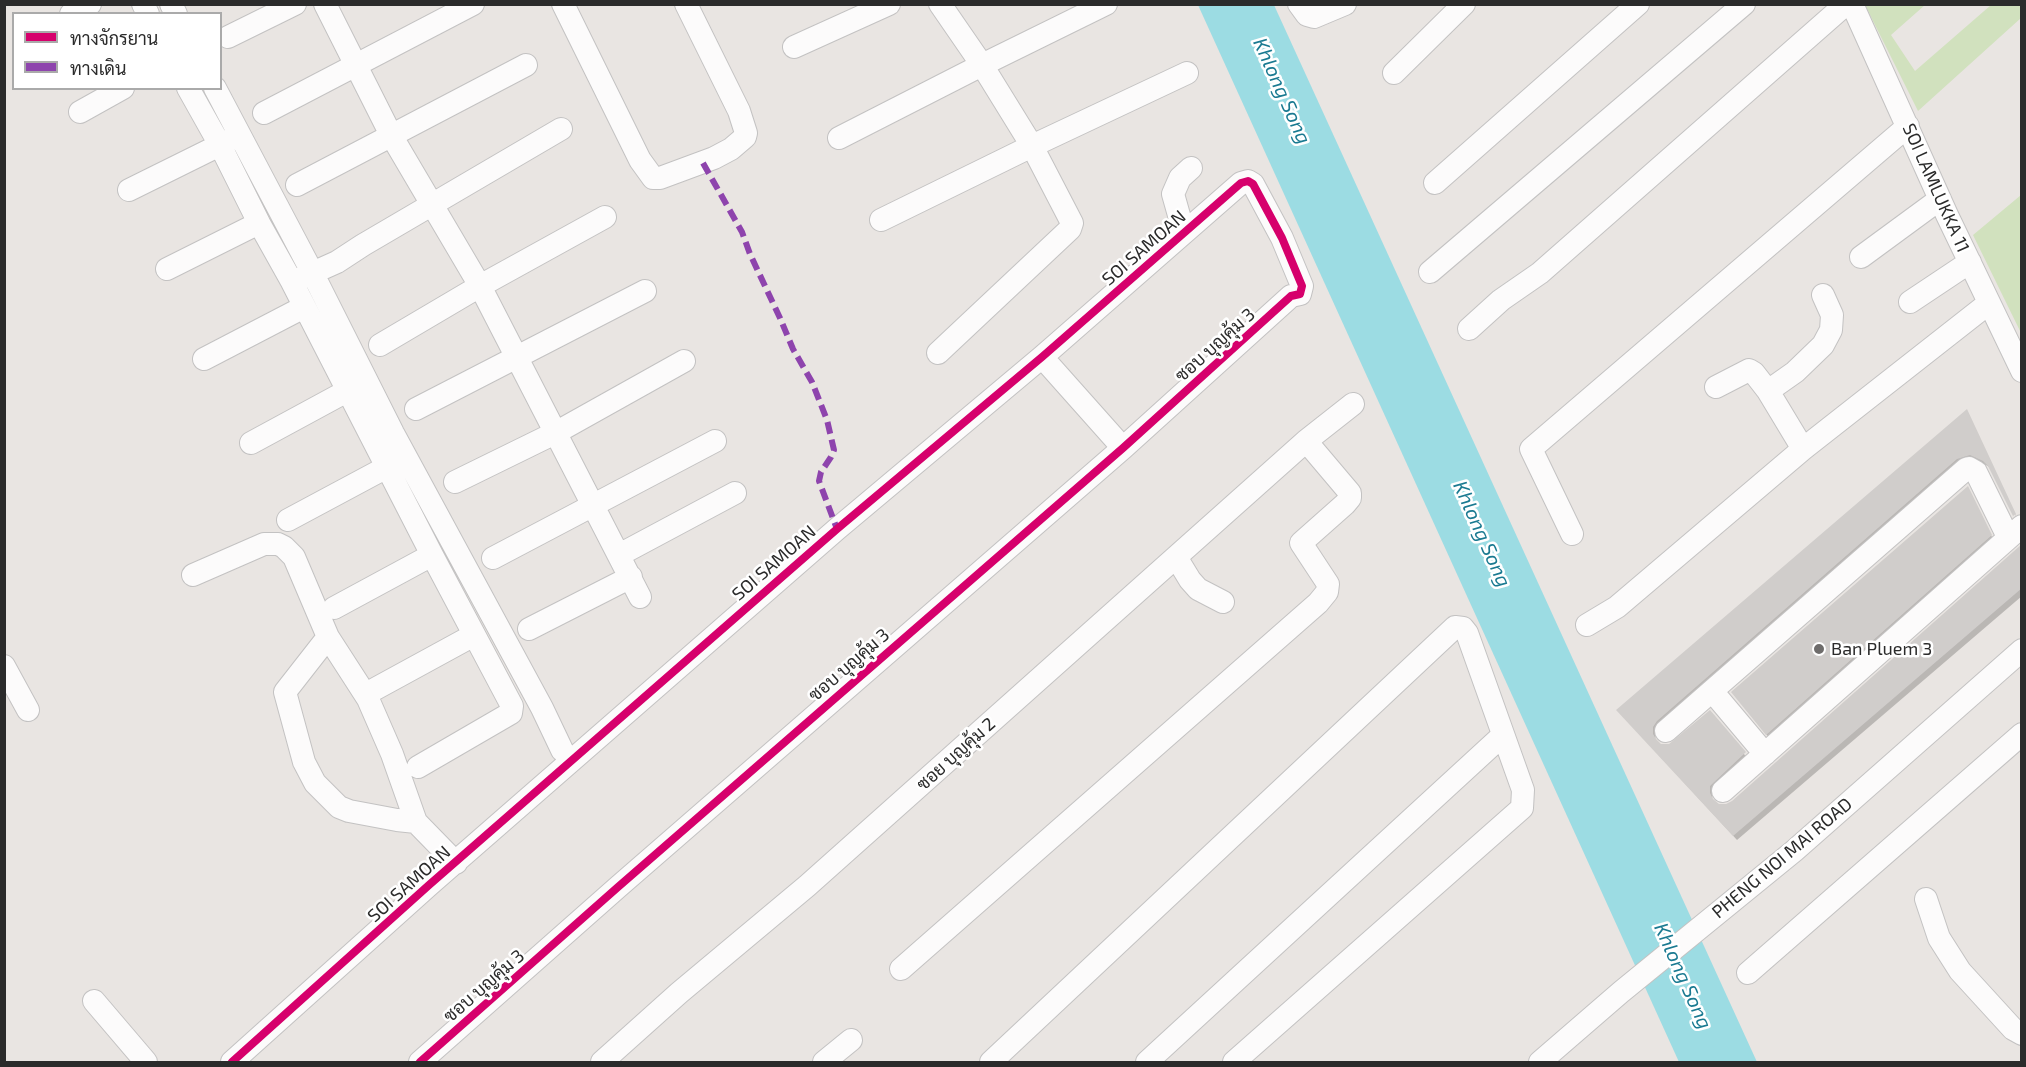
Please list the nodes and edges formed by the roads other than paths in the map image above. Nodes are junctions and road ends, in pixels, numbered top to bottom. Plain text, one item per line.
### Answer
1 (90, 4) edge
2 (296, 4) edge
3 (325, 4) edge
4 (473, 4) edge
5 (563, 4) edge
6 (686, 4) edge
7 (889, 4) edge
8 (940, 4) edge
9 (1106, 4) edge
10 (1299, 4) edge
11 (1346, 4) edge
12 (1464, 4) edge
13 (1638, 4) edge
14 (1744, 4) edge
15 (1846, 4) edge
16 (1852, 4) edge
17 (75, 12) edge
18 (228, 37) dead end
19 (794, 47) dead end
20 (356, 64) junction
21 (526, 65) dead end
22 (982, 65) junction
23 (1187, 73) dead end
24 (1394, 73) dead end
25 (119, 90) edge
26 (190, 90) edge
27 (216, 90) edge
28 (80, 112) dead end
29 (264, 113) dead end
30 (1908, 126) junction
31 (561, 129) dead end
32 (391, 135) junction
33 (839, 138) dead end
34 (230, 140) junction
35 (1032, 146) junction
36 (1191, 168) dead end
37 (1435, 183) dead end
38 (297, 185) dead end
39 (129, 190) dead end
40 (1940, 199) junction
41 (433, 204) junction
42 (605, 216) dead end
43 (881, 220) dead end
44 (259, 223) junction
45 (1184, 233) junction
46 (1861, 257) dead end
47 (1970, 262) junction
48 (166, 269) dead end
49 (312, 272) junction
50 (1430, 272) dead end
51 (292, 282) junction
52 (480, 286) junction
53 (645, 291) dead end
54 (1300, 294) joint
55 (1823, 295) dead end
56 (1910, 302) dead end
57 (1989, 303) junction
58 (304, 307) junction
59 (1469, 328) dead end
60 (381, 345) dead end
61 (938, 353) dead end
62 (1042, 357) junction
63 (517, 358) junction
64 (204, 359) dead end
65 (684, 361) dead end
66 (2022, 371) edge
67 (1716, 387) dead end
68 (347, 391) junction
69 (1768, 391) junction
70 (1353, 404) dead end
71 (416, 409) dead end
72 (557, 432) junction
73 (715, 441) dead end
74 (1306, 441) junction
75 (251, 443) dead end
76 (1123, 448) junction
77 (1803, 449) junction
78 (387, 467) junction
79 (455, 482) dead end
80 (735, 493) dead end
81 (594, 505) junction
82 (288, 520) dead end
83 (2015, 532) edge
84 (1572, 534) dead end
85 (432, 555) junction
86 (619, 555) junction
87 (1176, 557) junction
88 (493, 558) dead end
89 (193, 575) dead end
90 (1223, 602) dead end
91 (334, 608) dead end
92 (1587, 625) dead end
93 (529, 629) dead end
94 (474, 635) junction
95 (328, 637) junction
96 (2022, 650) edge
97 (4, 666) edge
98 (375, 689) dead end
99 (1713, 691) junction
100 (28, 710) dead end
101 (1666, 731) dead end
102 (2022, 734) edge
103 (1503, 735) junction
104 (562, 750) dead end
105 (1765, 754) junction
106 (417, 767) dead end
107 (1723, 791) dead end
108 (416, 822) junction
109 (456, 863) junction
110 (1926, 899) dead end
111 (902, 969) dead end
112 (1748, 973) dead end
113 (94, 1001) dead end
114 (2022, 1034) edge
115 (851, 1040) dead end
116 (998, 1060) edge
117 (146, 1062) edge
118 (232, 1062) edge
119 (420, 1062) edge
120 (602, 1062) edge
121 (824, 1062) edge
122 (1147, 1062) edge
123 (1234, 1062) edge
124 (1540, 1062) edge

1 - 17 street
2 - 18 street
3 - 20 street
4 - 20 street
5 - 6 street
7 - 19 street
8 - 22 street
9 - 22 street
10 - 11 street
12 - 24 street
13 - 37 street
14 - 50 street
15 - 59 street
16 - 30 street, SOI LAMLUKKA 11
20 - 29 street
20 - 32 street
21 - 32 street
22 - 33 street
22 - 35 street
23 - 35 street
25 - 28 street
26 - 34 street
27 - 34 street
30 - 40 street, SOI LAMLUKKA 11
30 - 84 street
31 - 41 street
32 - 38 street
32 - 41 street
34 - 39 street
34 - 44 street
34 - 49 street
35 - 43 street
35 - 61 street
36 - 45 street
40 - 46 street
40 - 47 street, SOI LAMLUKKA 11
41 - 49 street
41 - 52 street
42 - 52 street
44 - 48 street
44 - 51 street
45 - 54 street, SOI SAMOAN
45 - 62 street, SOI SAMOAN
47 - 56 street
47 - 57 street, SOI LAMLUKKA 11
49 - 51 street
49 - 104 street
51 - 58 street
52 - 60 street
52 - 63 street
53 - 63 street
54 - 76 street, ซอบ บุญคุ้ม 3
55 - 69 street
57 - 66 street, SOI LAMLUKKA 11
57 - 77 street
58 - 64 street
58 - 68 street
62 - 76 street
62 - 109 street, SOI SAMOAN
63 - 71 street
63 - 72 street
65 - 72 street
67 - 69 street
68 - 75 street
68 - 78 street
69 - 77 street
70 - 74 street, ซอย บุญคุ้ม 2
72 - 79 street
72 - 81 street
73 - 81 street
74 - 87 street, ซอย บุญคุ้ม 2
74 - 111 street
76 - 119 street, ซอบ บุญคุ้ม 3
77 - 92 street
78 - 82 street
78 - 85 street
80 - 86 street
81 - 86 street
81 - 88 street
83 - 99 street
83 - 105 street
85 - 91 street
85 - 94 street
86 - 93 street
87 - 90 street
87 - 120 street, ซอย บุญคุ้ม 2
89 - 95 street
94 - 98 street
94 - 106 street
95 - 108 street
95 - 108 street
96 - 124 street, PHENG NOI MAI ROAD
97 - 100 street
99 - 101 street
99 - 105 street
102 - 112 street
103 - 116 street
103 - 122 street
103 - 123 street
105 - 107 street
108 - 109 street
109 - 118 street, SOI SAMOAN
110 - 114 street
113 - 117 street
115 - 121 street

